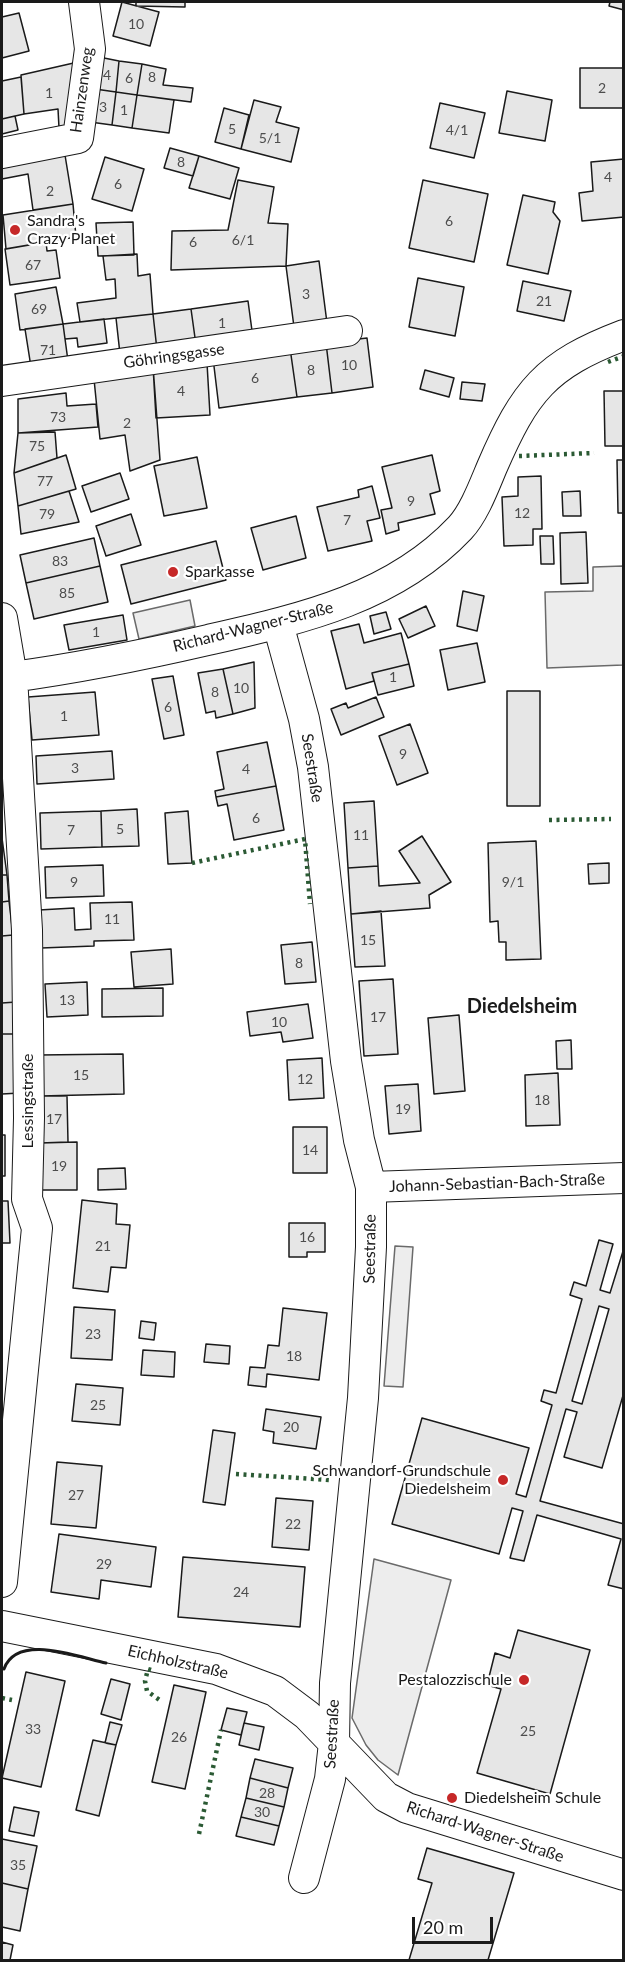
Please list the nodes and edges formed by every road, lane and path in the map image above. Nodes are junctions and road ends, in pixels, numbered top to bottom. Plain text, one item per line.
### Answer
1 (84, 2) edge
2 (2, 153) edge
3 (347, 331) dead end
4 (624, 335) edge
5 (2, 381) edge
6 (2, 618) edge
7 (278, 624) junction
8 (12, 676) junction
9 (624, 1178) edge
10 (371, 1187) junction
11 (2, 1582) edge
12 (2, 1626) edge
13 (334, 1743) junction
14 (624, 1875) edge
15 (304, 1878) dead end

1 - 2 street, Hainzenweg
3 - 5 street, Göhringsgasse
4 - 7 street, Richard-Wagner-Straße
6 - 8 street, Lessingstraße
7 - 8 street, Richard-Wagner-Straße
7 - 10 street, Seestraße
8 - 11 street, Lessingstraße
9 - 10 street, Johann-Sebastian-Bach-Straße
10 - 13 street, Seestraße
12 - 13 street, Eichholzstraße
13 - 14 street, Richard-Wagner-Straße
13 - 15 street, Seestraße

